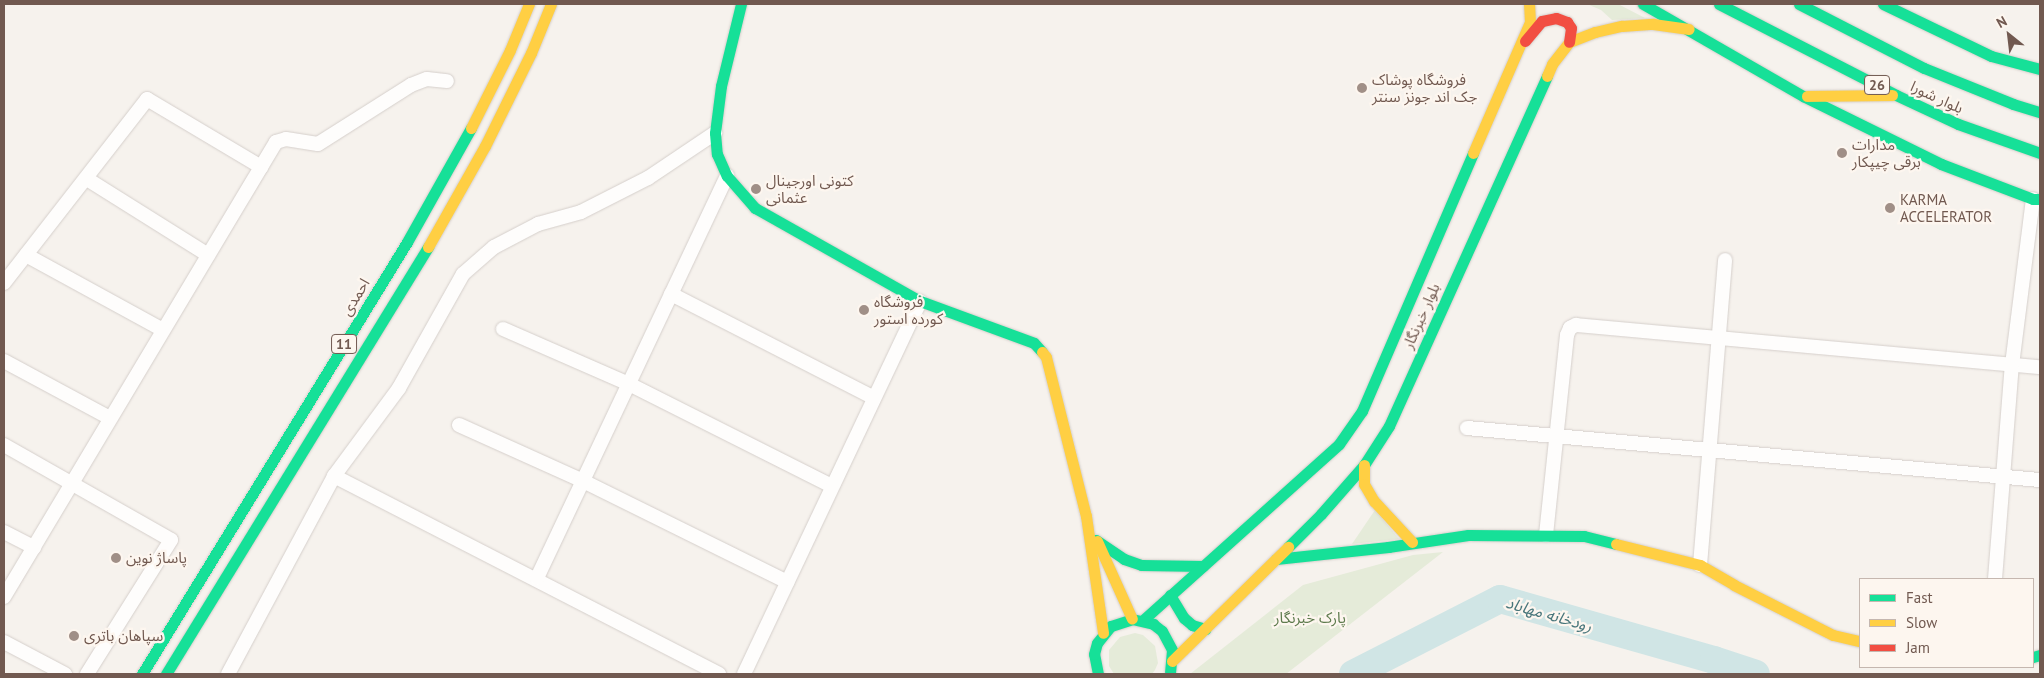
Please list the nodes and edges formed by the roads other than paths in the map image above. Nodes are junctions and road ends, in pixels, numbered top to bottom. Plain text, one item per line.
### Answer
1 (528, 4) edge
2 (551, 4) edge
3 (741, 4) edge
4 (1529, 4) edge
5 (1642, 4) edge
6 (1718, 4) edge
7 (1799, 4) edge
8 (1883, 4) edge
9 (1690, 29) junction
10 (1569, 42) junction
11 (1521, 46) junction
12 (2040, 69) edge
13 (447, 81) dead end
14 (1896, 95) junction
15 (1803, 96) junction
16 (2040, 112) edge
17 (715, 133) junction
18 (2013, 144) junction
19 (2040, 153) edge
20 (2040, 164) edge
21 (261, 167) junction
22 (727, 176) junction
23 (87, 178) junction
24 (2036, 199) edge
25 (26, 255) junction
26 (208, 255) junction
27 (1725, 260) dead end
28 (4, 283) edge
29 (671, 294) junction
30 (920, 301) junction
31 (503, 329) dead end
32 (163, 330) junction
33 (1718, 337) junction
34 (4, 361) edge
35 (2012, 364) junction
36 (2040, 367) edge
37 (629, 384) junction
38 (874, 398) junction
39 (110, 418) junction
40 (460, 425) dead end
41 (1466, 428) dead end
42 (1556, 436) junction
43 (4, 445) edge
44 (1709, 451) junction
45 (1364, 465) junction
46 (334, 476) junction
47 (2003, 476) junction
48 (2040, 480) edge
49 (583, 481) junction
50 (71, 482) junction
51 (832, 486) junction
52 (1086, 516) junction
53 (4, 532) edge
54 (1546, 535) junction
55 (1096, 540) junction
56 (1412, 542) junction
57 (34, 547) junction
58 (1276, 559) junction
59 (1700, 565) junction
60 (1203, 566) junction
61 (537, 578) junction
62 (1995, 578) edge
63 (787, 582) junction
64 (1170, 595) junction
65 (4, 597) edge
66 (1137, 619) junction
67 (1205, 629) junction
68 (1103, 633) junction
69 (1859, 641) edge
70 (4, 642) edge
71 (1094, 654) junction
72 (1172, 661) junction
73 (65, 674) edge
74 (87, 674) edge
75 (142, 674) edge
76 (166, 674) edge
77 (228, 674) edge
78 (719, 674) edge
79 (744, 674) edge
80 (1086, 674) edge
81 (1098, 674) edge
82 (1168, 674) edge

1 - 75 main road, احمدی / 11
2 - 76 main road, 11
3 - 17 main road
4 - 11 main road, بلوار خبرنگار
5 - 9 main road
6 - 14 main road, بلوار شورا / 26
7 - 16 main road, بلوار شورا / 26
8 - 12 main road
9 - 10 main road
9 - 15 main road
10 - 11 main road
10 - 45 main road, بلوار خبرنگار
11 - 60 main road, بلوار خبرنگار
13 - 21 street
14 - 15 main road
14 - 18 main road, بلوار شورا / 26
15 - 24 main road
17 - 22 main road
17 - 46 street
18 - 19 main road, بلوار شورا / 26
18 - 20 main road
21 - 23 street
21 - 26 street
22 - 29 street
22 - 30 main road
23 - 25 street
23 - 26 street
24 - 35 street
25 - 28 street
25 - 32 street
26 - 32 street
27 - 33 street
29 - 37 street
29 - 38 street
30 - 38 street
30 - 52 main road
31 - 37 street
32 - 39 street
33 - 35 street
33 - 42 street
33 - 44 street
34 - 39 street
35 - 36 street
35 - 47 street
37 - 49 street
37 - 51 street
38 - 51 street
39 - 50 street
40 - 49 street
41 - 42 street
42 - 44 street
42 - 54 street
43 - 50 street
44 - 47 street
44 - 59 street
45 - 56 main road
45 - 58 main road, بلوار خبرنگار
46 - 61 street
46 - 77 street
47 - 48 street
47 - 62 street
49 - 61 street
49 - 63 street
50 - 57 street
50 - 74 street
51 - 63 street
52 - 55 main road
52 - 68 main road
53 - 57 street
54 - 56 main road
54 - 59 main road
55 - 60 main road
55 - 66 main road
56 - 58 main road
57 - 65 street
58 - 67 main road, بلوار خبرنگار
59 - 69 main road
60 - 64 main road, بلوار خبرنگار
61 - 78 street
63 - 79 street
64 - 66 main road, بلوار خبرنگار
64 - 67 main road
66 - 68 main road, بلوار خبرنگار
66 - 72 main road
67 - 72 main road, بلوار خبرنگار
68 - 71 main road
70 - 73 street
71 - 80 main road
71 - 81 main road
72 - 82 main road

